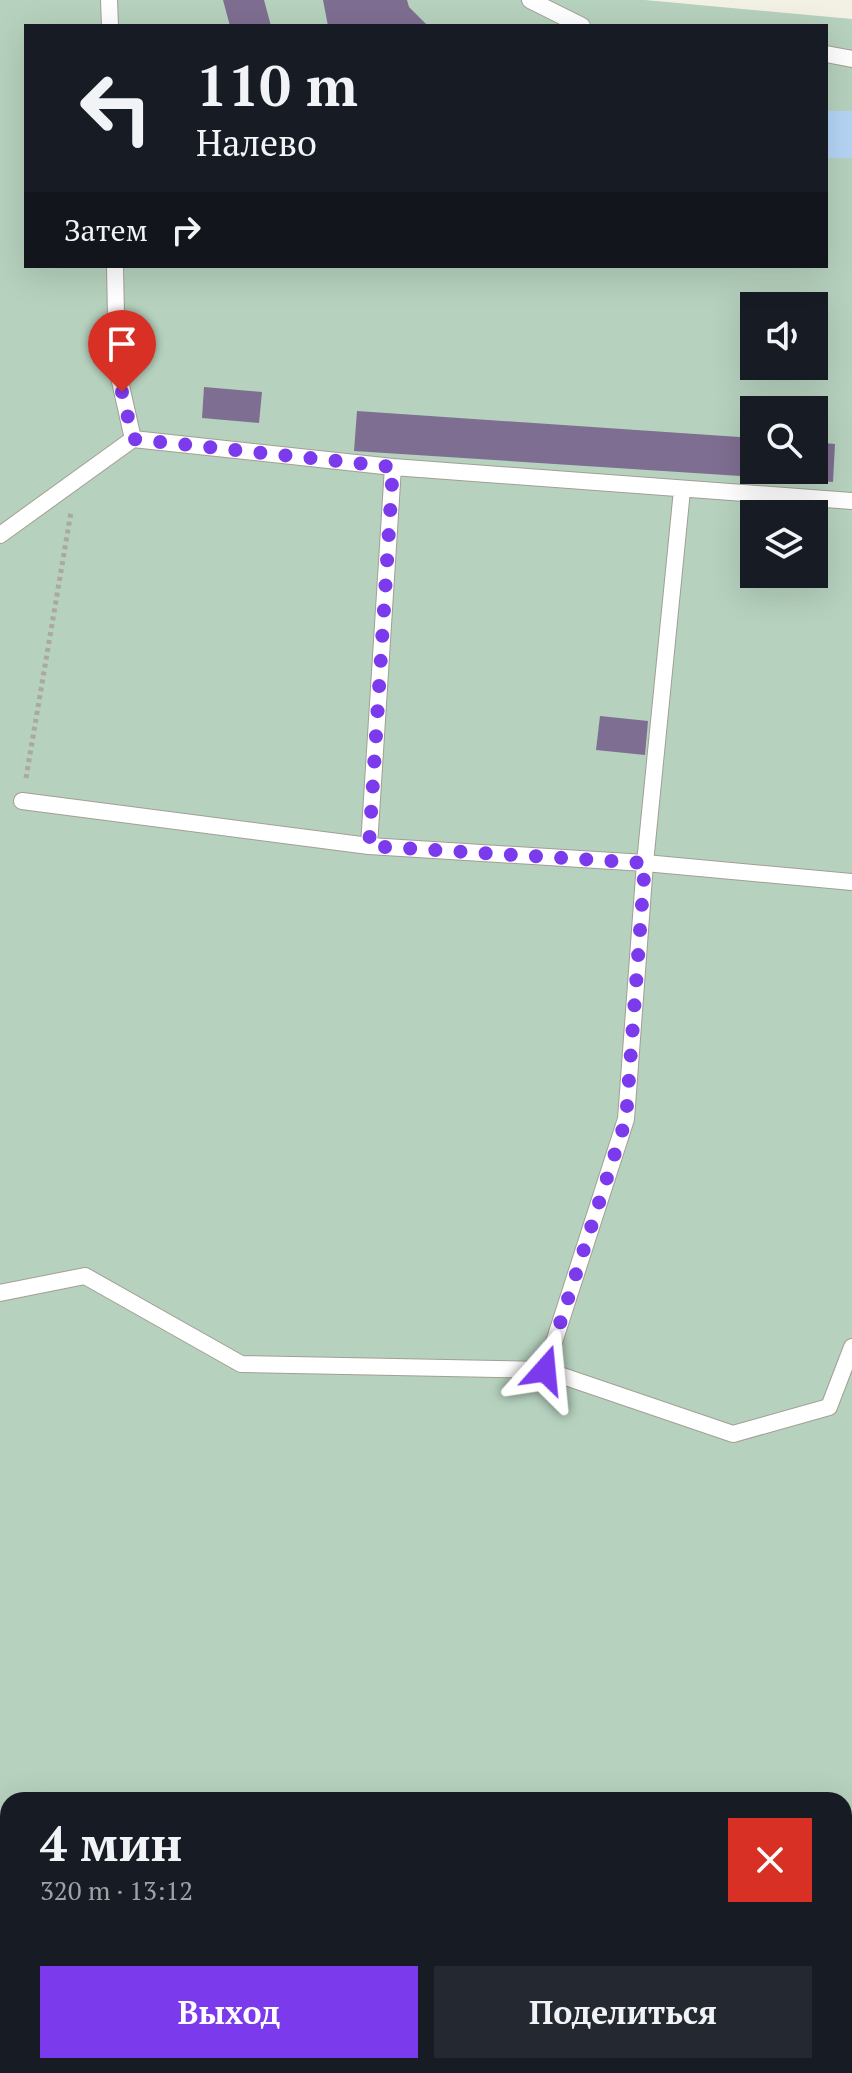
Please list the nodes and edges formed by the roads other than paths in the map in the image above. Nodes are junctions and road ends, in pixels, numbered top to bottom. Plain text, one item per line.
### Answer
1 (109, 0) edge
2 (530, 0) edge
3 (110, 24) edge
4 (578, 24) edge
5 (828, 54) edge
6 (852, 59) edge
7 (115, 268) edge
8 (133, 439) junction
9 (393, 467) junction
10 (682, 490) junction
11 (852, 501) edge
12 (0, 535) edge
13 (22, 801) road end
14 (369, 846) junction
15 (645, 863) junction
16 (852, 882) edge
17 (0, 1293) edge
18 (852, 1347) edge
19 (545, 1370) junction

1 - 3 lane
2 - 4 lane
5 - 6 lane
7 - 8 lane
8 - 9 lane
8 - 12 lane
9 - 10 lane
9 - 14 lane
10 - 11 lane
10 - 15 lane
13 - 14 lane
14 - 15 lane
15 - 16 lane
15 - 19 lane
17 - 19 lane
18 - 19 lane

